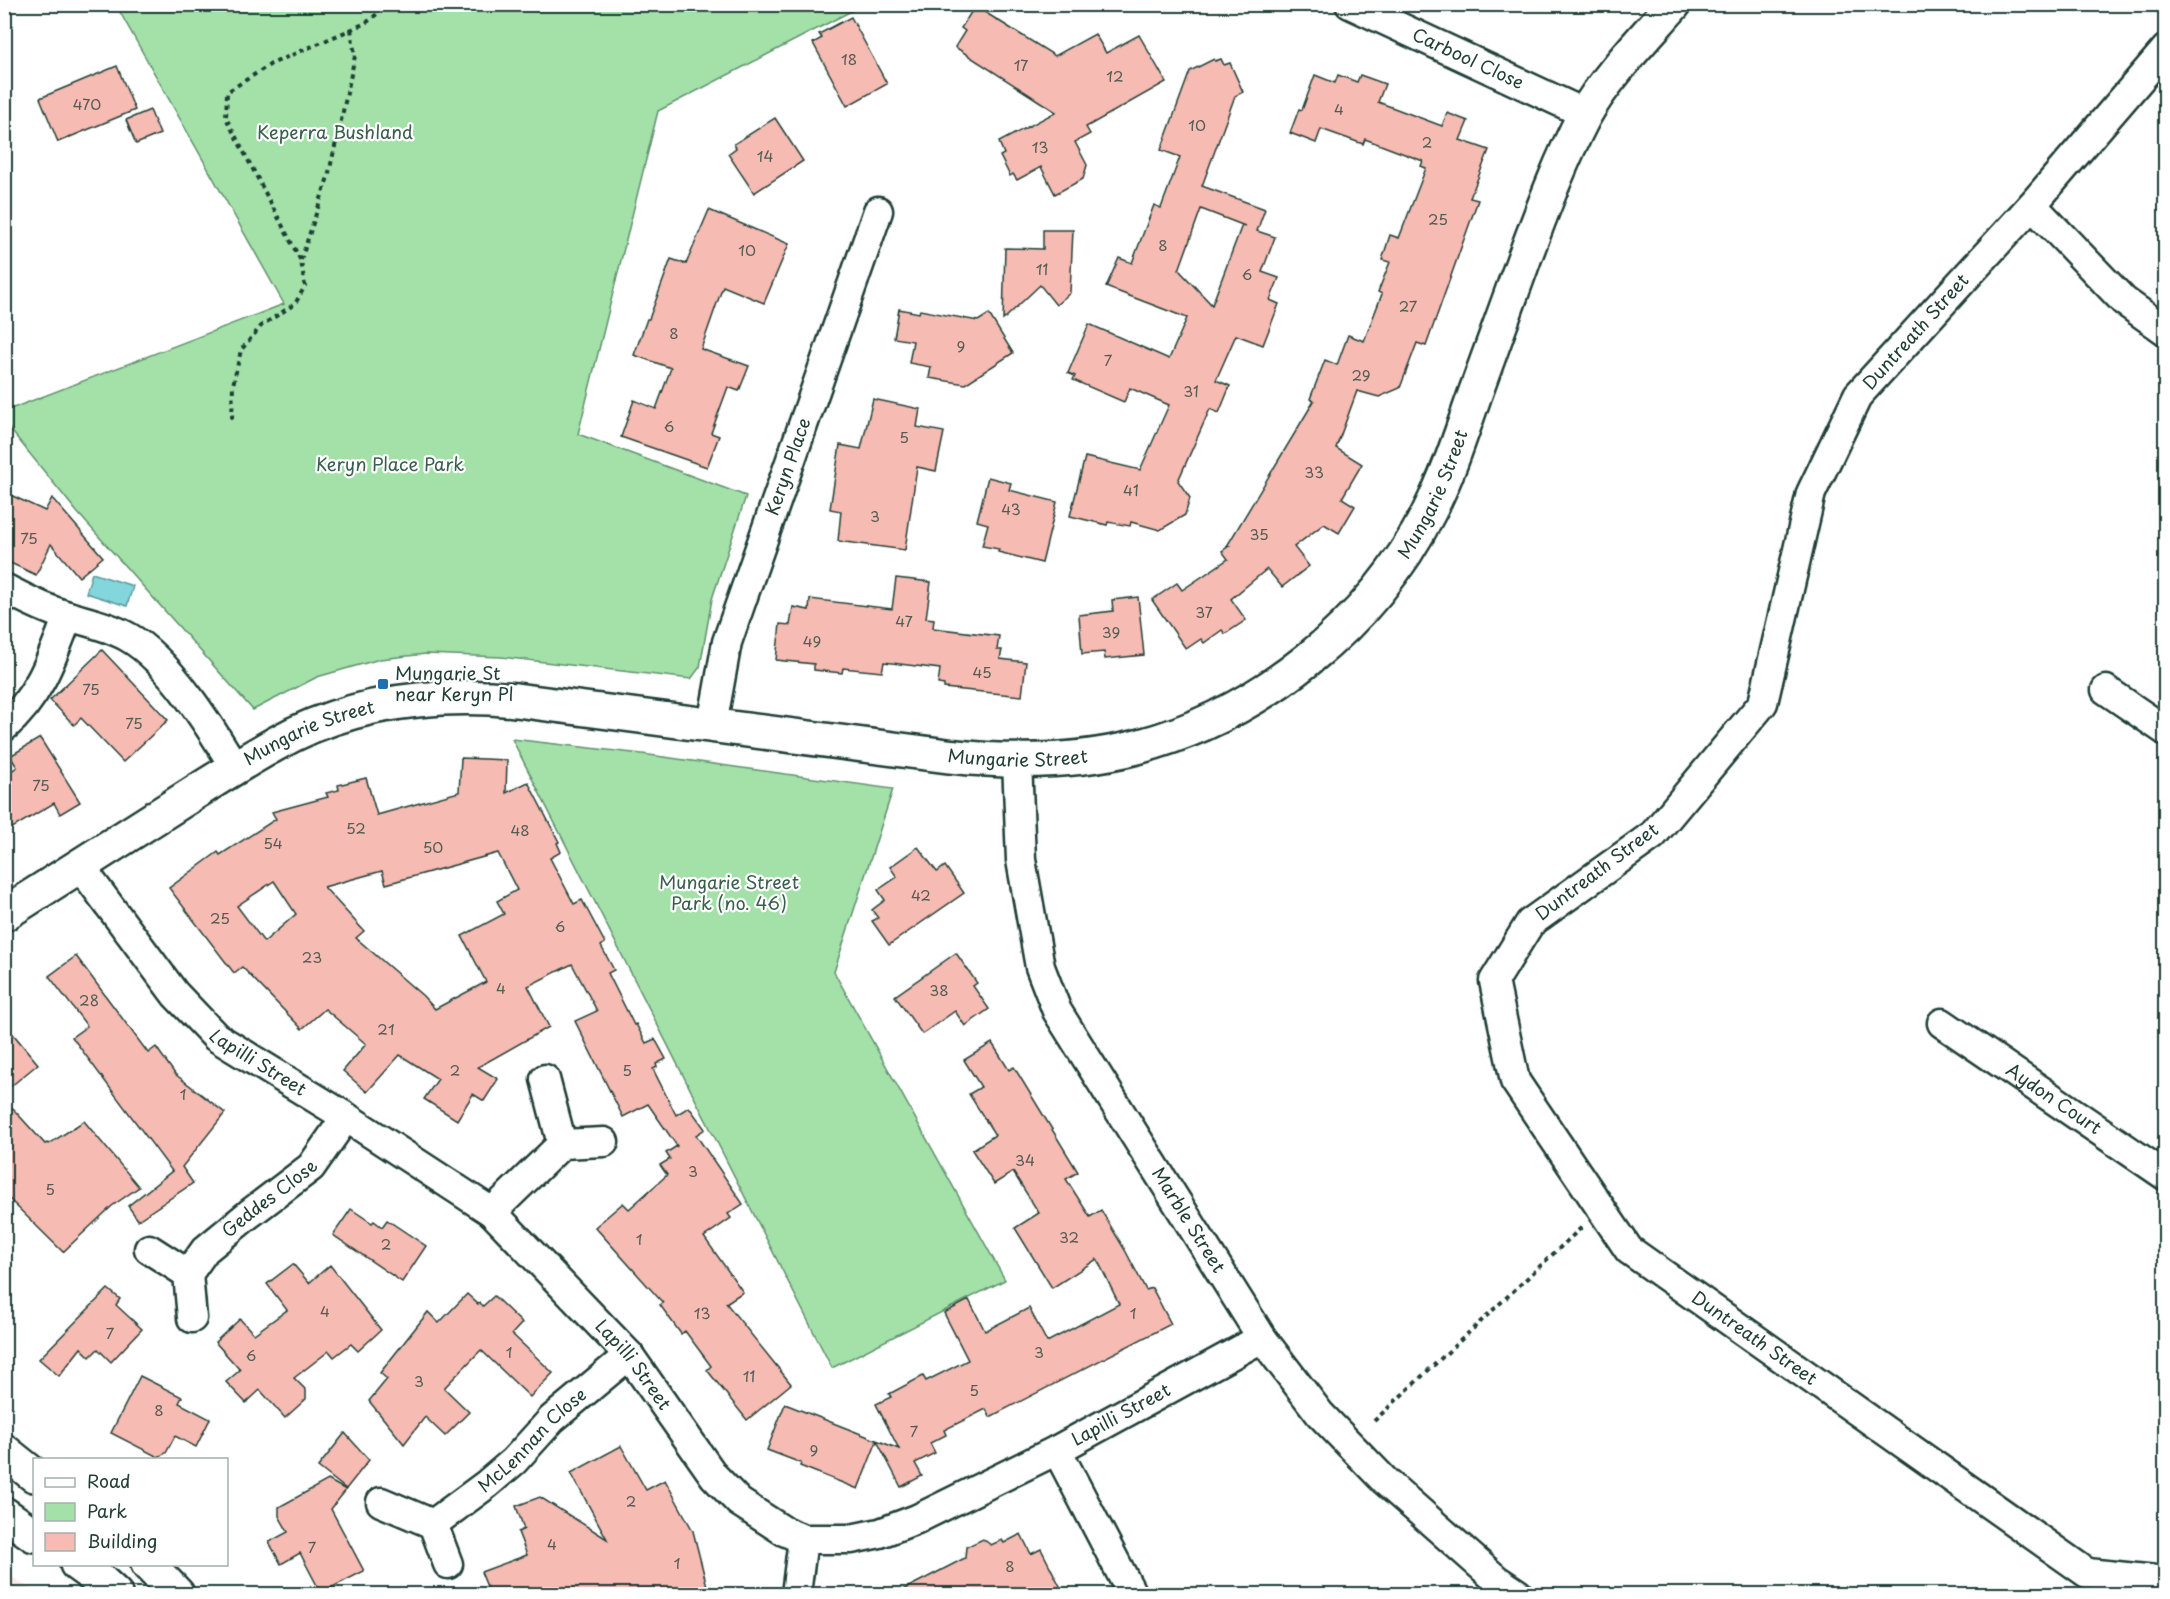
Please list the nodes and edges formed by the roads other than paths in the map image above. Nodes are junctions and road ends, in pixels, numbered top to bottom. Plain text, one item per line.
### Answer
1 (1350, 4) edge
2 (1674, 4) edge
3 (2166, 49) edge
4 (1586, 114) junction
5 (2032, 205) junction
6 (878, 211) dead end
7 (2166, 331) edge
8 (4, 588) edge
9 (68, 616) junction
10 (2106, 690) dead end
11 (712, 725) junction
12 (4, 728) edge
13 (2166, 731) edge
14 (1017, 761) junction
15 (235, 768) junction
16 (80, 866) junction
17 (4, 914) edge
18 (1942, 1023) dead end
19 (545, 1079) dead end
20 (346, 1117) junction
21 (604, 1142) dead end
22 (562, 1144) junction
23 (2166, 1176) edge
24 (492, 1212) junction
25 (149, 1249) dead end
26 (188, 1274) junction
27 (192, 1318) dead end
28 (1262, 1338) junction
29 (629, 1355) junction
30 (1057, 1450) junction
31 (4, 1451) edge
32 (33, 1474) edge
33 (381, 1502) dead end
34 (4, 1514) edge
35 (433, 1524) junction
36 (33, 1534) edge
37 (803, 1539) junction
38 (448, 1564) dead end
39 (80, 1566) edge
40 (149, 1566) edge
41 (2166, 1581) edge
42 (115, 1594) edge
43 (177, 1594) edge
44 (796, 1594) edge
45 (1132, 1594) edge
46 (1518, 1594) edge

1 - 4 street, Carbool Close
2 - 4 street, Mungarie Street
3 - 5 street, Duntreath Street
4 - 14 street, Mungarie Street
5 - 7 street
5 - 41 street, Duntreath Street
6 - 11 street, Keryn Place
8 - 9 street
9 - 12 street
9 - 15 street
10 - 13 street
11 - 14 street, Mungarie Street
11 - 15 street, Mungarie Street
14 - 28 street, Marble Street
15 - 16 street, Mungarie Street
16 - 17 street, Mungarie Street
16 - 20 street, Lapilli Street
18 - 23 street, Aydon Court
19 - 22 street
20 - 24 street, Lapilli Street
20 - 26 street, Geddes Close
21 - 22 street
22 - 24 street
24 - 29 street, Lapilli Street
25 - 26 street
26 - 27 street
28 - 30 street, Lapilli Street
28 - 46 street, Marble Street
29 - 35 street, McLennan Close
29 - 37 street, Lapilli Street
30 - 37 street, Lapilli Street
30 - 45 street
31 - 32 street
33 - 35 street
34 - 36 street
35 - 38 street
37 - 44 street
39 - 42 street
40 - 43 street

